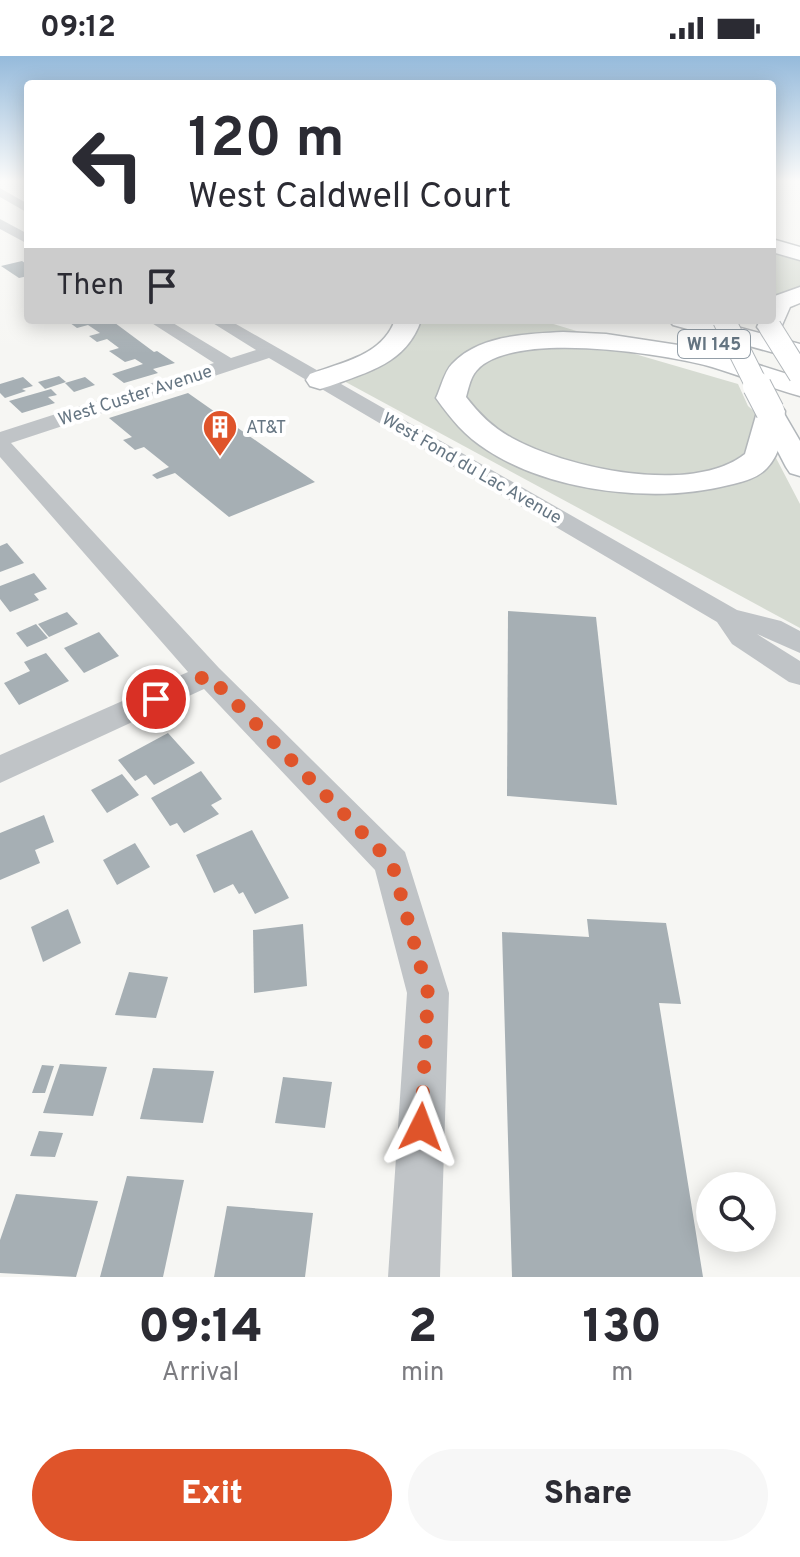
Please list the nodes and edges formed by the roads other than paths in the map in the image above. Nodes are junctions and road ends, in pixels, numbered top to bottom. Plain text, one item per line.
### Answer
1 (776, 246) edge
2 (800, 254) edge
3 (800, 294) edge
4 (776, 308) edge
5 (162, 324) edge
6 (224, 324) edge
7 (407, 324) edge
8 (594, 324) edge
9 (643, 324) edge
10 (697, 324) edge
11 (726, 324) edge
12 (769, 324) edge
13 (271, 351) junction
14 (800, 352) edge
15 (713, 359) junction
16 (229, 365) junction
17 (800, 368) edge
18 (800, 375) edge
19 (320, 380) junction
20 (800, 387) edge
21 (770, 411) junction
22 (0, 441) edge
23 (800, 467) edge
24 (727, 616) junction
25 (800, 643) edge
26 (208, 675) junction
27 (800, 675) edge
28 (0, 770) edge
29 (414, 1277) edge

1 - 2 highway
3 - 4 highway
5 - 16 street
6 - 13 street, West Fond du Lac Avenue
7 - 19 highway
8 - 15 highway, WI 145
9 - 17 highway, WI 145
10 - 14 highway
11 - 21 main road, bridge
12 - 18 main road, bridge
13 - 16 street, West Custer Avenue
13 - 19 street, West Fond du Lac Avenue
15 - 20 highway, WI 145
15 - 21 highway
16 - 22 street, West Custer Avenue
19 - 24 street, West Fond du Lac Avenue
21 - 23 main road
22 - 26 street
24 - 25 street, West Fond du Lac Avenue
24 - 27 street, West Fond du Lac Avenue
26 - 28 street
26 - 29 street

